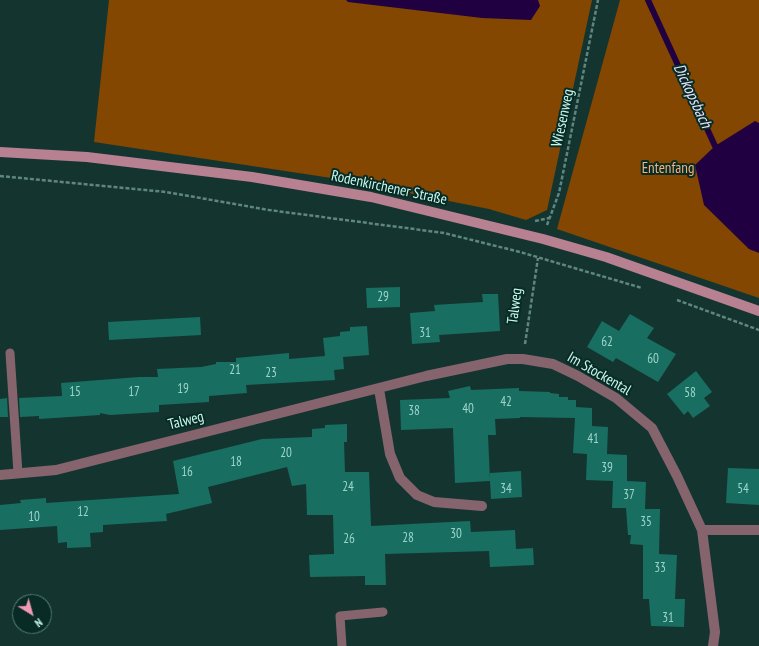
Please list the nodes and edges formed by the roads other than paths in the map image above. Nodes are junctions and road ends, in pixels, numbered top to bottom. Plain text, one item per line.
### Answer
1 (0, 152) edge
2 (759, 311) edge
3 (10, 354) dead end
4 (507, 359) joint
5 (379, 389) junction
6 (18, 473) junction
7 (0, 475) edge
8 (482, 506) dead end
9 (702, 530) junction
10 (759, 530) edge
11 (383, 612) dead end
12 (342, 646) edge
13 (714, 646) edge

1 - 2 main road, Rodenkirchener Straße
3 - 6 lane
4 - 5 street, Talweg
4 - 9 street, Im Stockental
5 - 6 street, Talweg
5 - 8 street
6 - 7 street, Talweg
9 - 10 street
9 - 13 street, Im Stockental
11 - 12 lane

